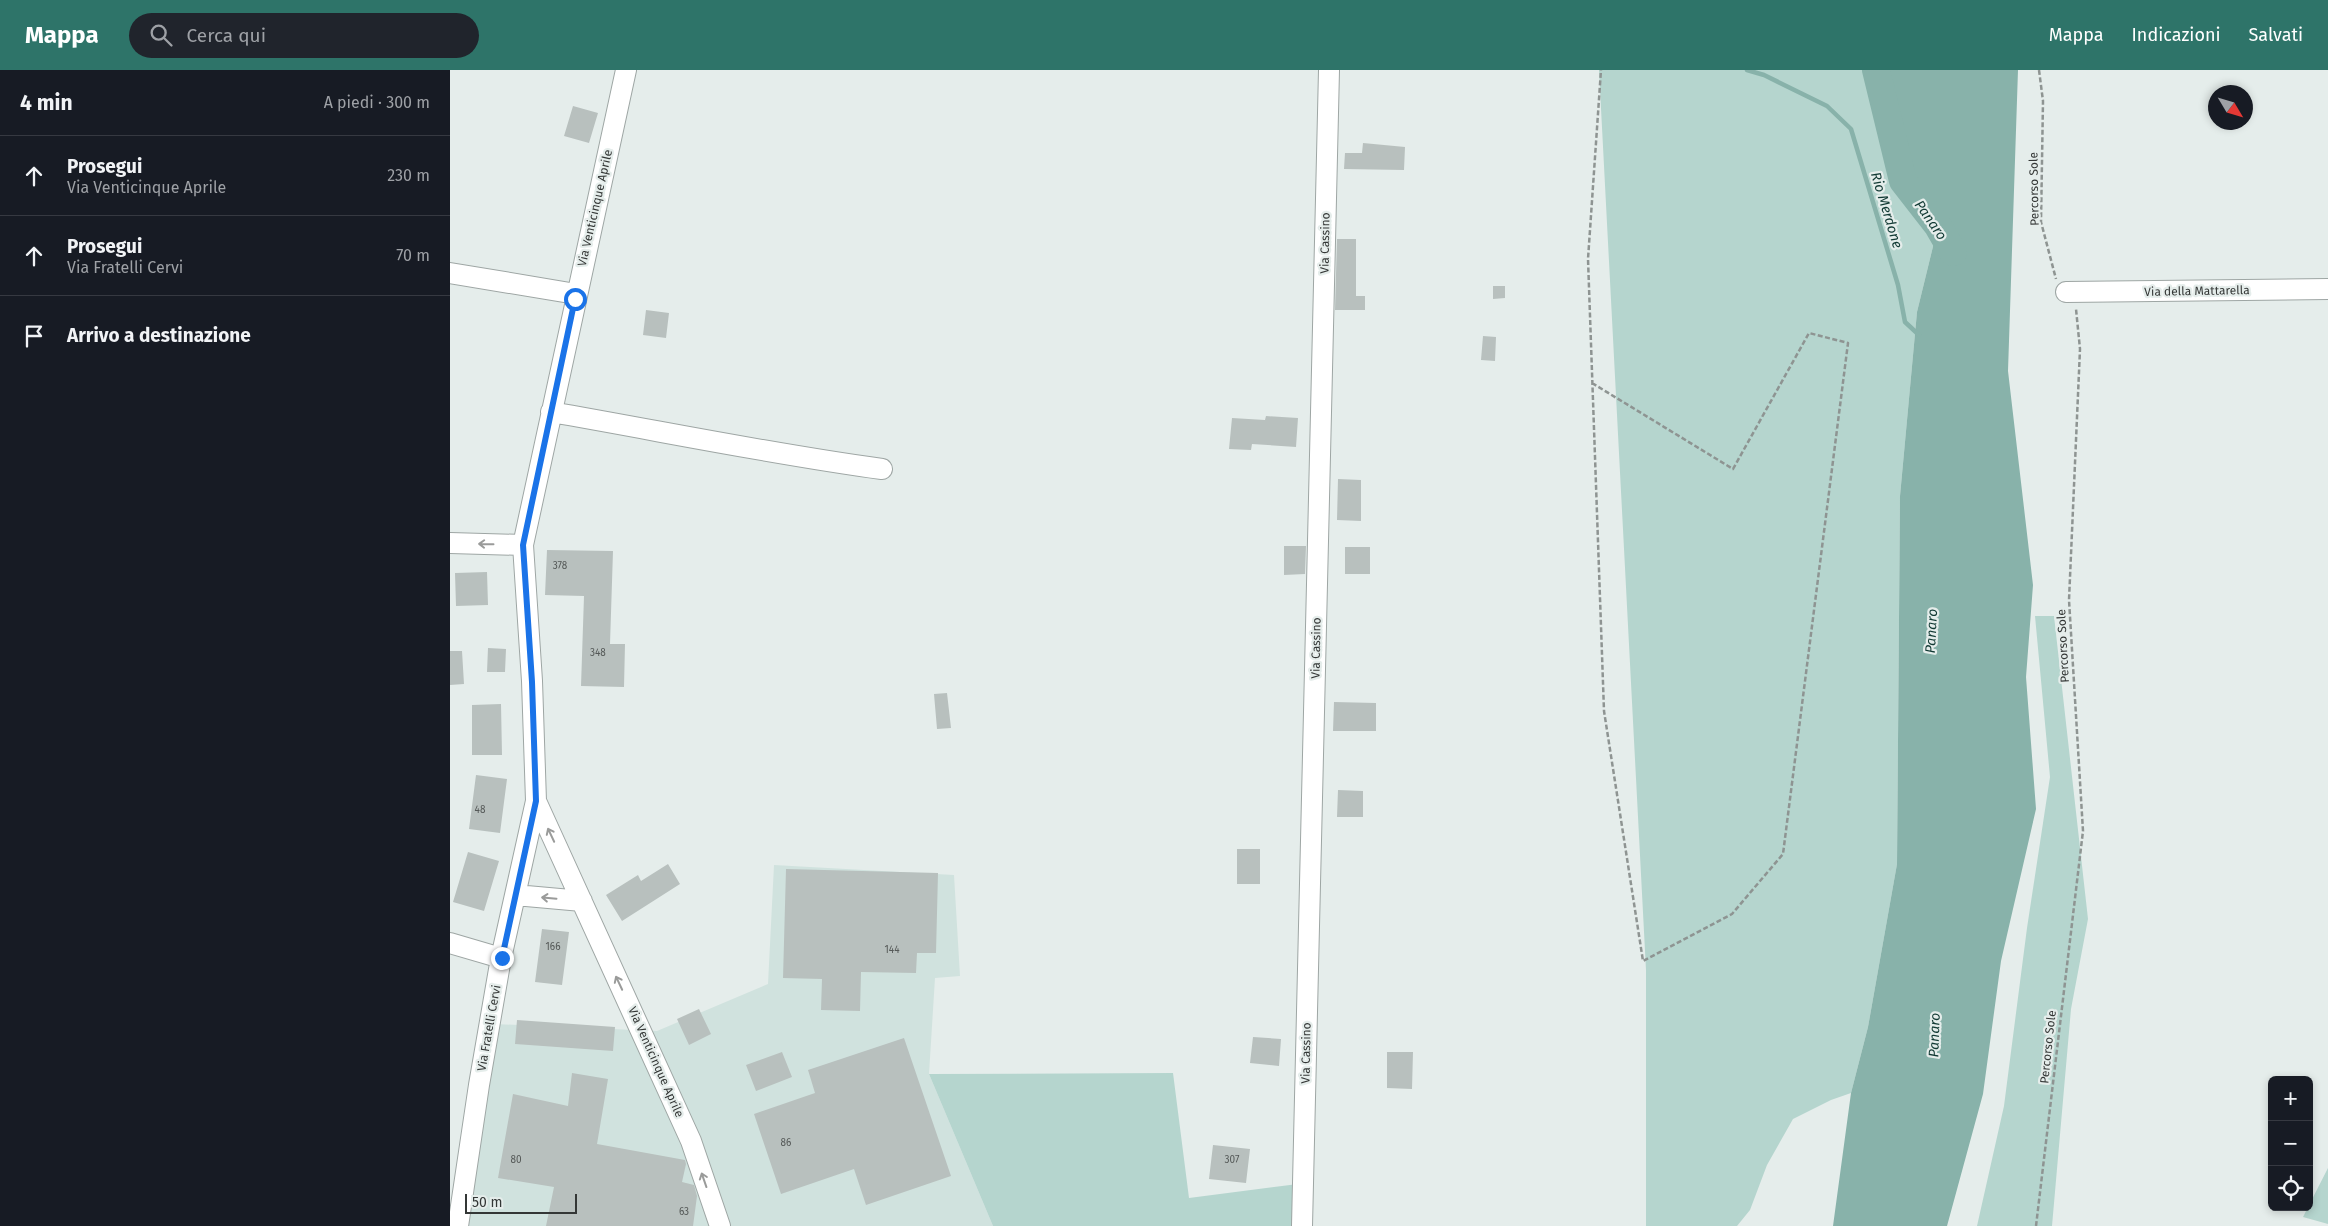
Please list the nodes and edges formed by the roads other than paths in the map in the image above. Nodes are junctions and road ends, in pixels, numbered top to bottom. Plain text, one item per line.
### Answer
1 (626, 70) edge
2 (1329, 70) edge
3 (450, 273) edge
4 (2328, 289) edge
5 (2066, 292) road end
6 (576, 294) junction
7 (551, 412) junction
8 (882, 468) dead end
9 (450, 544) edge
10 (523, 545) junction
11 (536, 801) junction
12 (515, 895) junction
13 (582, 901) junction
14 (450, 943) edge
15 (502, 958) junction
16 (458, 1226) edge
17 (720, 1226) edge
18 (1302, 1226) edge

1 - 6 street, Via Venticinque Aprile
2 - 18 street, Via Cassino
3 - 6 street
4 - 5 street, Via della Mattarella
6 - 7 street, Via Venticinque Aprile
7 - 8 street
7 - 10 street, Via Venticinque Aprile
10 -> 9 street
10 - 11 street, Via Venticinque Aprile
11 - 12 street, Via Fratelli Cervi
13 -> 11 street, Via Venticinque Aprile
13 -> 12 street
12 - 15 street, Via Fratelli Cervi
17 -> 13 street, Via Venticinque Aprile
14 - 15 street
15 - 16 street, Via Fratelli Cervi

